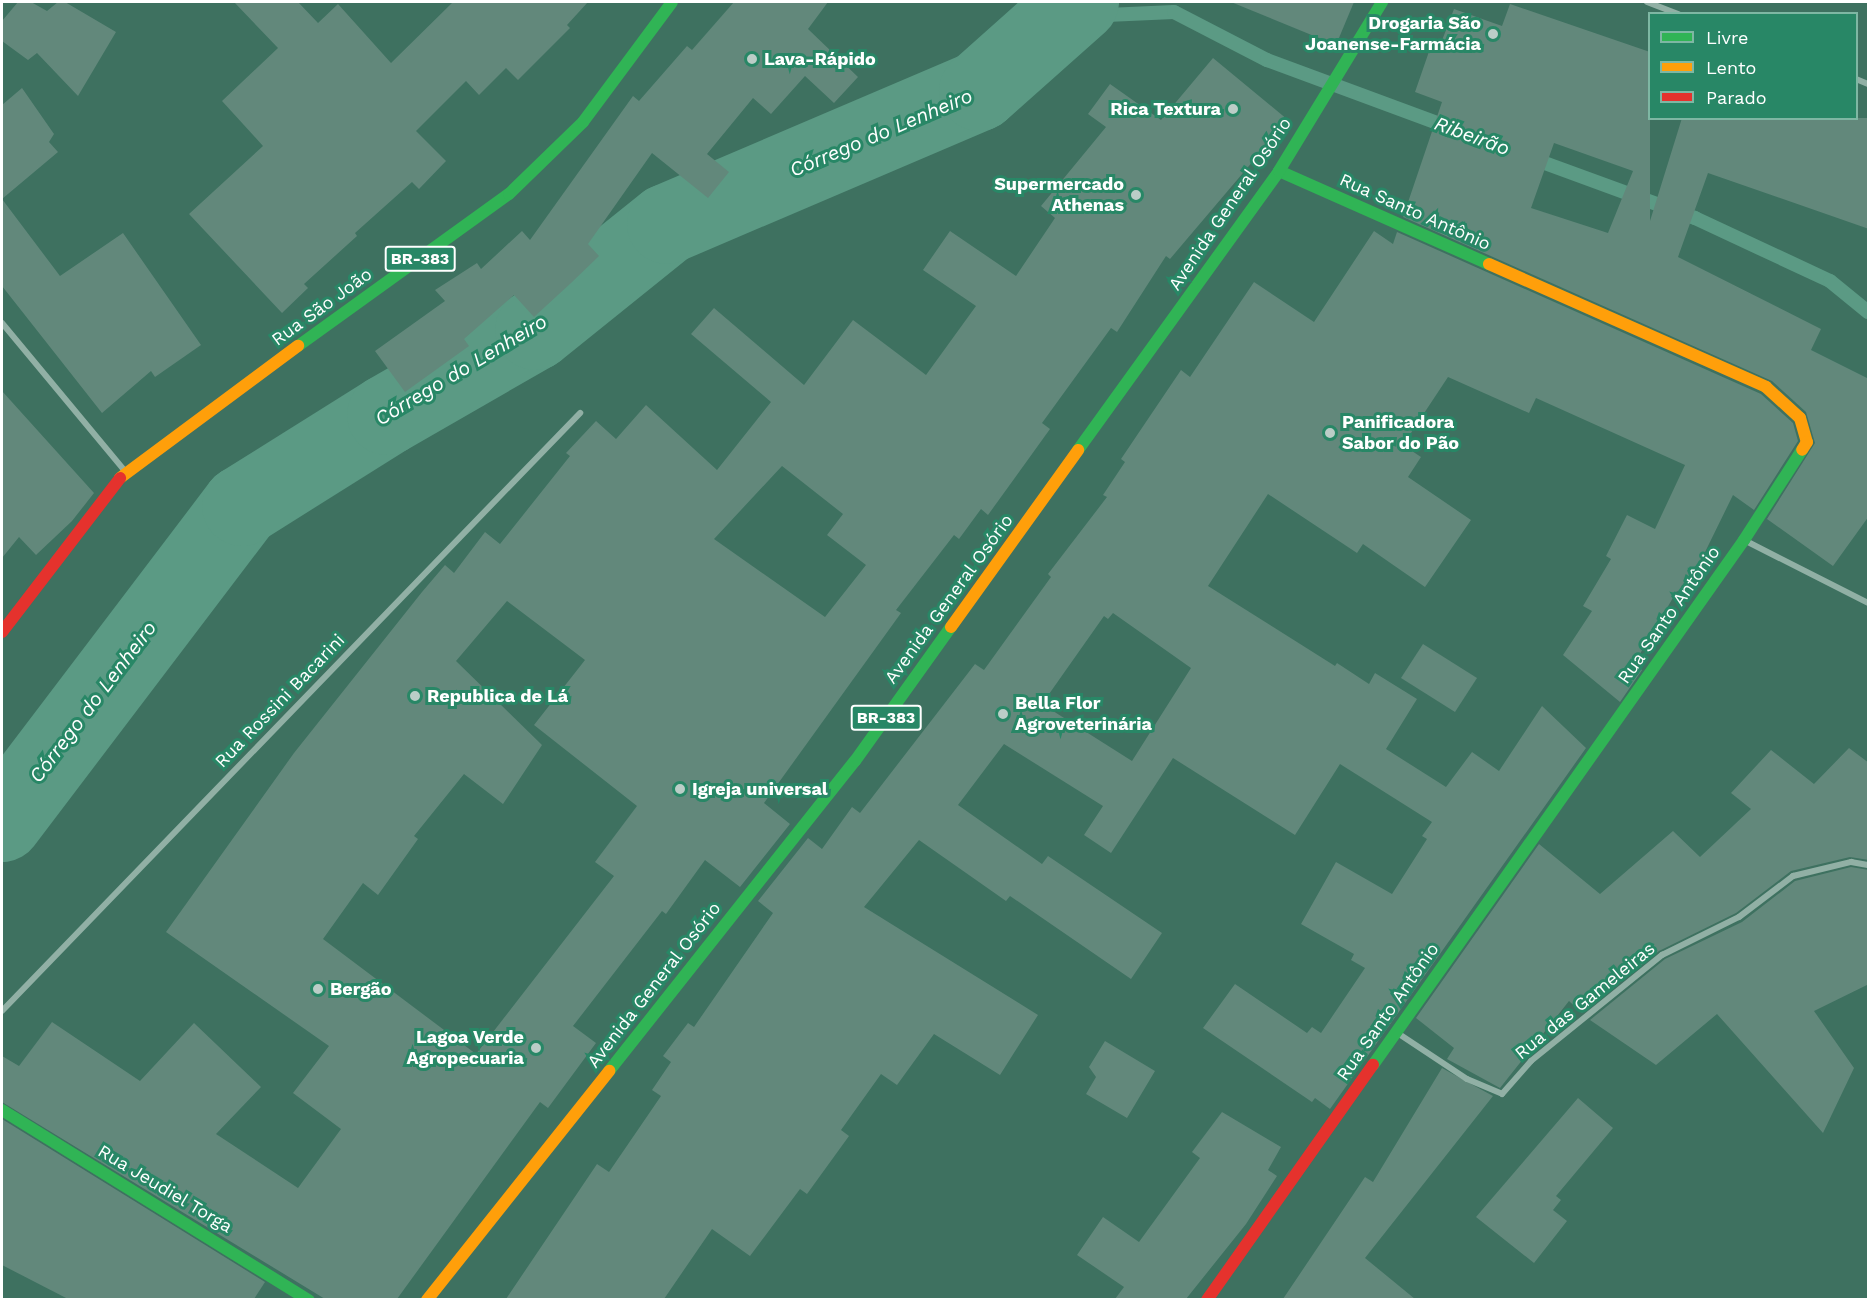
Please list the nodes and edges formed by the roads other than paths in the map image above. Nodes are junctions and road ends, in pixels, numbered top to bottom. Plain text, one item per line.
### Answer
1 (672, 2) edge
2 (1382, 2) edge
3 (1647, 2) edge
4 (1674, 12) edge
5 (1279, 171) junction
6 (2, 323) edge
7 (580, 413) dead end
8 (125, 471) junction
9 (1744, 540) junction
10 (1869, 603) edge
11 (2, 633) edge
12 (1869, 865) edge
13 (2, 1011) edge
14 (1395, 1031) junction
15 (2, 1110) edge
16 (309, 1299) edge
17 (427, 1299) edge
18 (1207, 1299) edge

1 - 8 main road, Rua São João / BR-383
2 - 5 main road, Avenida General Osório / BR-383
3 - 4 street
5 - 9 main road, Rua Santo Antônio
5 - 17 main road, Avenida General Osório / BR-383
6 - 8 street
7 - 13 street, Rua Rossini Bacarini
8 - 11 main road, BR-383
9 - 10 street
9 - 14 main road, Rua Santo Antônio
12 - 14 street, Rua das Gameleiras
14 - 18 main road, Rua Santo Antônio
15 - 16 main road, Rua Jeudiel Torga

